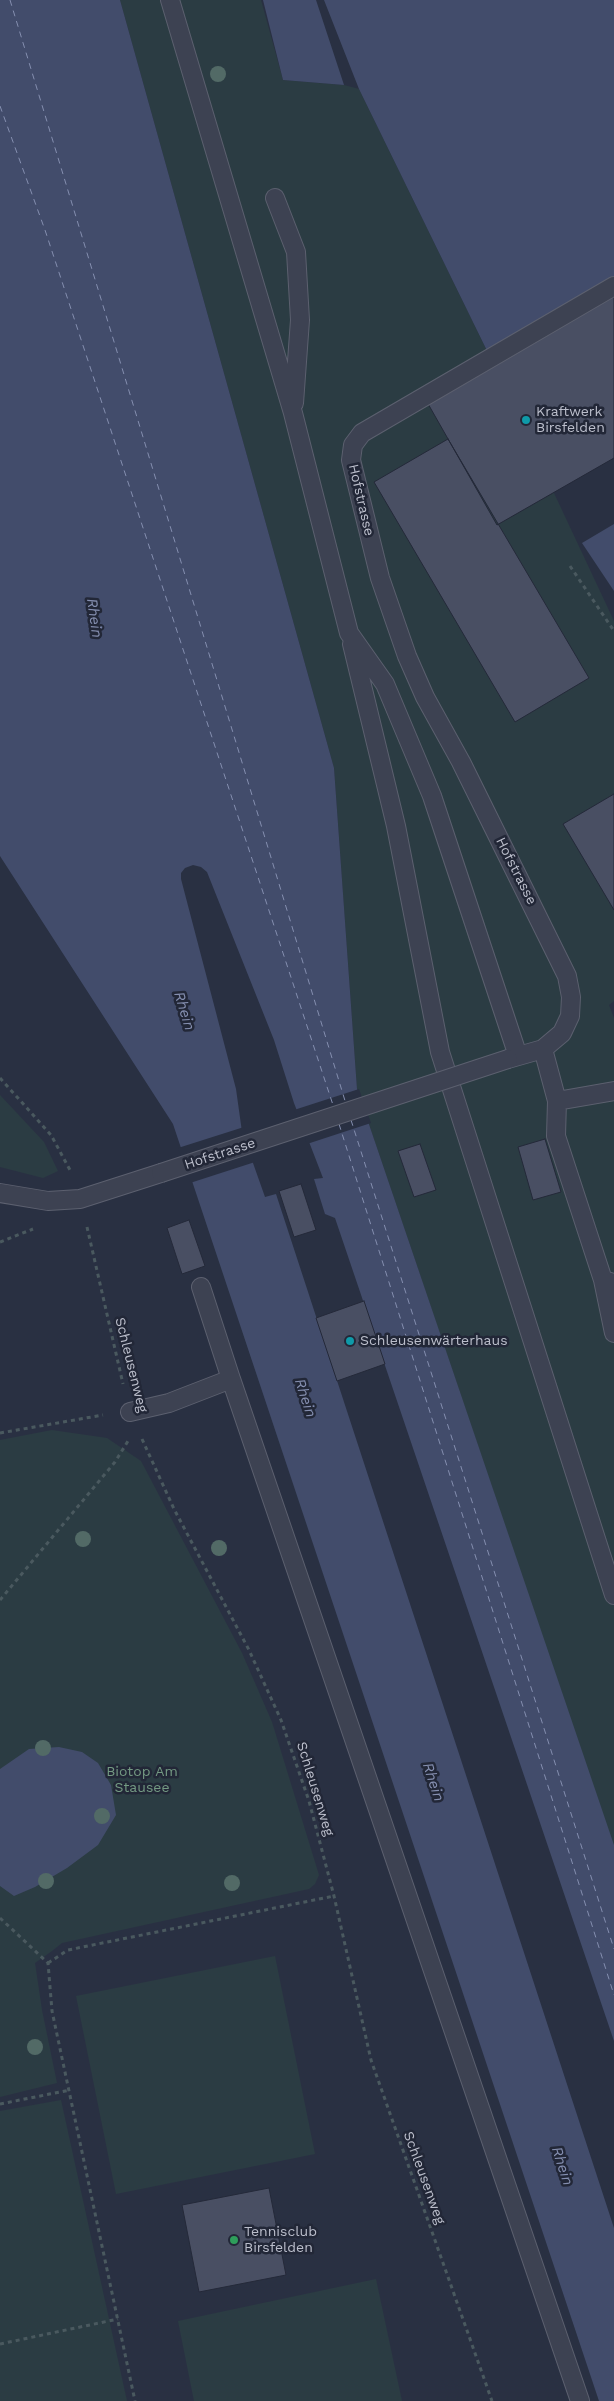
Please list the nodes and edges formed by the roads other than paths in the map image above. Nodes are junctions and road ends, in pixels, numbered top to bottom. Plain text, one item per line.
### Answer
1 (170, 0) edge
2 (275, 198) dead end
3 (614, 286) edge
4 (293, 413) junction
5 (349, 634) junction
6 (544, 1048) junction
7 (513, 1057) junction
8 (614, 1091) edge
9 (558, 1101) junction
10 (0, 1193) edge
11 (608, 1282) edge
12 (201, 1287) dead end
13 (614, 1333) edge
14 (231, 1379) junction
15 (133, 1420) road end
16 (614, 1595) edge
17 (580, 2401) edge

1 - 4 lane
2 - 4 lane
3 - 6 lane, Hofstrasse
4 - 5 lane
5 - 7 lane
5 - 16 lane
6 - 7 lane, Hofstrasse
6 - 9 lane
7 - 10 lane, Hofstrasse, bridge
8 - 9 lane
9 - 11 lane
11 - 13 lane
12 - 14 lane
14 - 15 lane
14 - 17 lane

